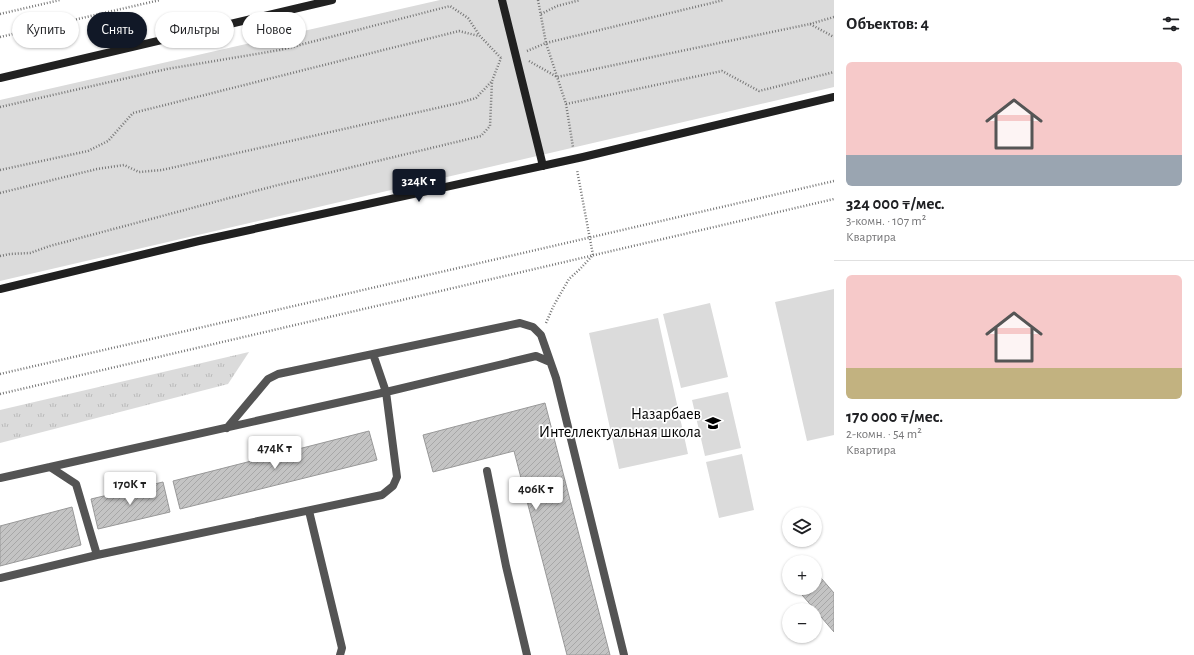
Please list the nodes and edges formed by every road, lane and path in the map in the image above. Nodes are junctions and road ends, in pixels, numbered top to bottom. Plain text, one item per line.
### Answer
1 (60, 0) edge
2 (160, 0) edge
3 (332, 0) edge
4 (502, 0) edge
5 (538, 0) edge
6 (580, 0) edge
7 (724, 0) edge
8 (0, 14) edge
9 (541, 14) junction
10 (834, 18) edge
11 (810, 24) junction
12 (480, 36) junction
13 (0, 37) edge
14 (834, 37) edge
15 (546, 43) junction
16 (516, 55) junction
17 (834, 72) edge
18 (557, 77) junction
19 (0, 78) edge
20 (492, 81) junction
21 (834, 97) edge
22 (566, 104) junction
23 (0, 107) edge
24 (575, 158) junction
25 (543, 166) junction
26 (0, 170) edge
27 (834, 181) edge
28 (0, 193) edge
29 (834, 199) edge
30 (590, 238) junction
31 (593, 254) junction
32 (0, 256) edge
33 (0, 289) edge
34 (541, 335) junction
35 (372, 354) junction
36 (550, 362) junction
37 (0, 374) edge
38 (386, 392) junction
39 (0, 394) edge
40 (227, 428) junction
41 (50, 467) junction
42 (487, 471) dead end
43 (0, 478) edge
44 (309, 511) junction
45 (97, 555) junction
46 (0, 578) edge
47 (340, 655) edge
48 (527, 655) edge
49 (624, 655) edge

1 - 8 path
2 - 13 path
3 - 19 main road
4 - 16 main road
5 - 9 path
6 - 9 path
7 - 15 path
9 - 15 path
10 - 11 path
11 - 14 path
11 - 18 path
12 - 20 path
12 - 23 path
12 - 26 path
15 - 16 path
15 - 18 path
16 - 18 path
16 - 25 main road
17 - 22 path
18 - 22 path
20 - 28 path
20 - 32 path
21 - 24 main road
22 - 24 path
24 - 25 main road
24 - 30 path
25 - 33 main road
27 - 30 path
29 - 31 path
30 - 31 path
30 - 37 path
31 - 34 path
31 - 39 path
34 - 35 lane
34 - 36 lane
35 - 38 lane
35 - 40 lane
36 - 38 lane
36 - 49 lane
38 - 40 lane
38 - 44 lane
40 - 41 lane
41 - 43 lane
41 - 45 lane
42 - 48 lane
44 - 45 lane
44 - 47 lane
45 - 46 lane

